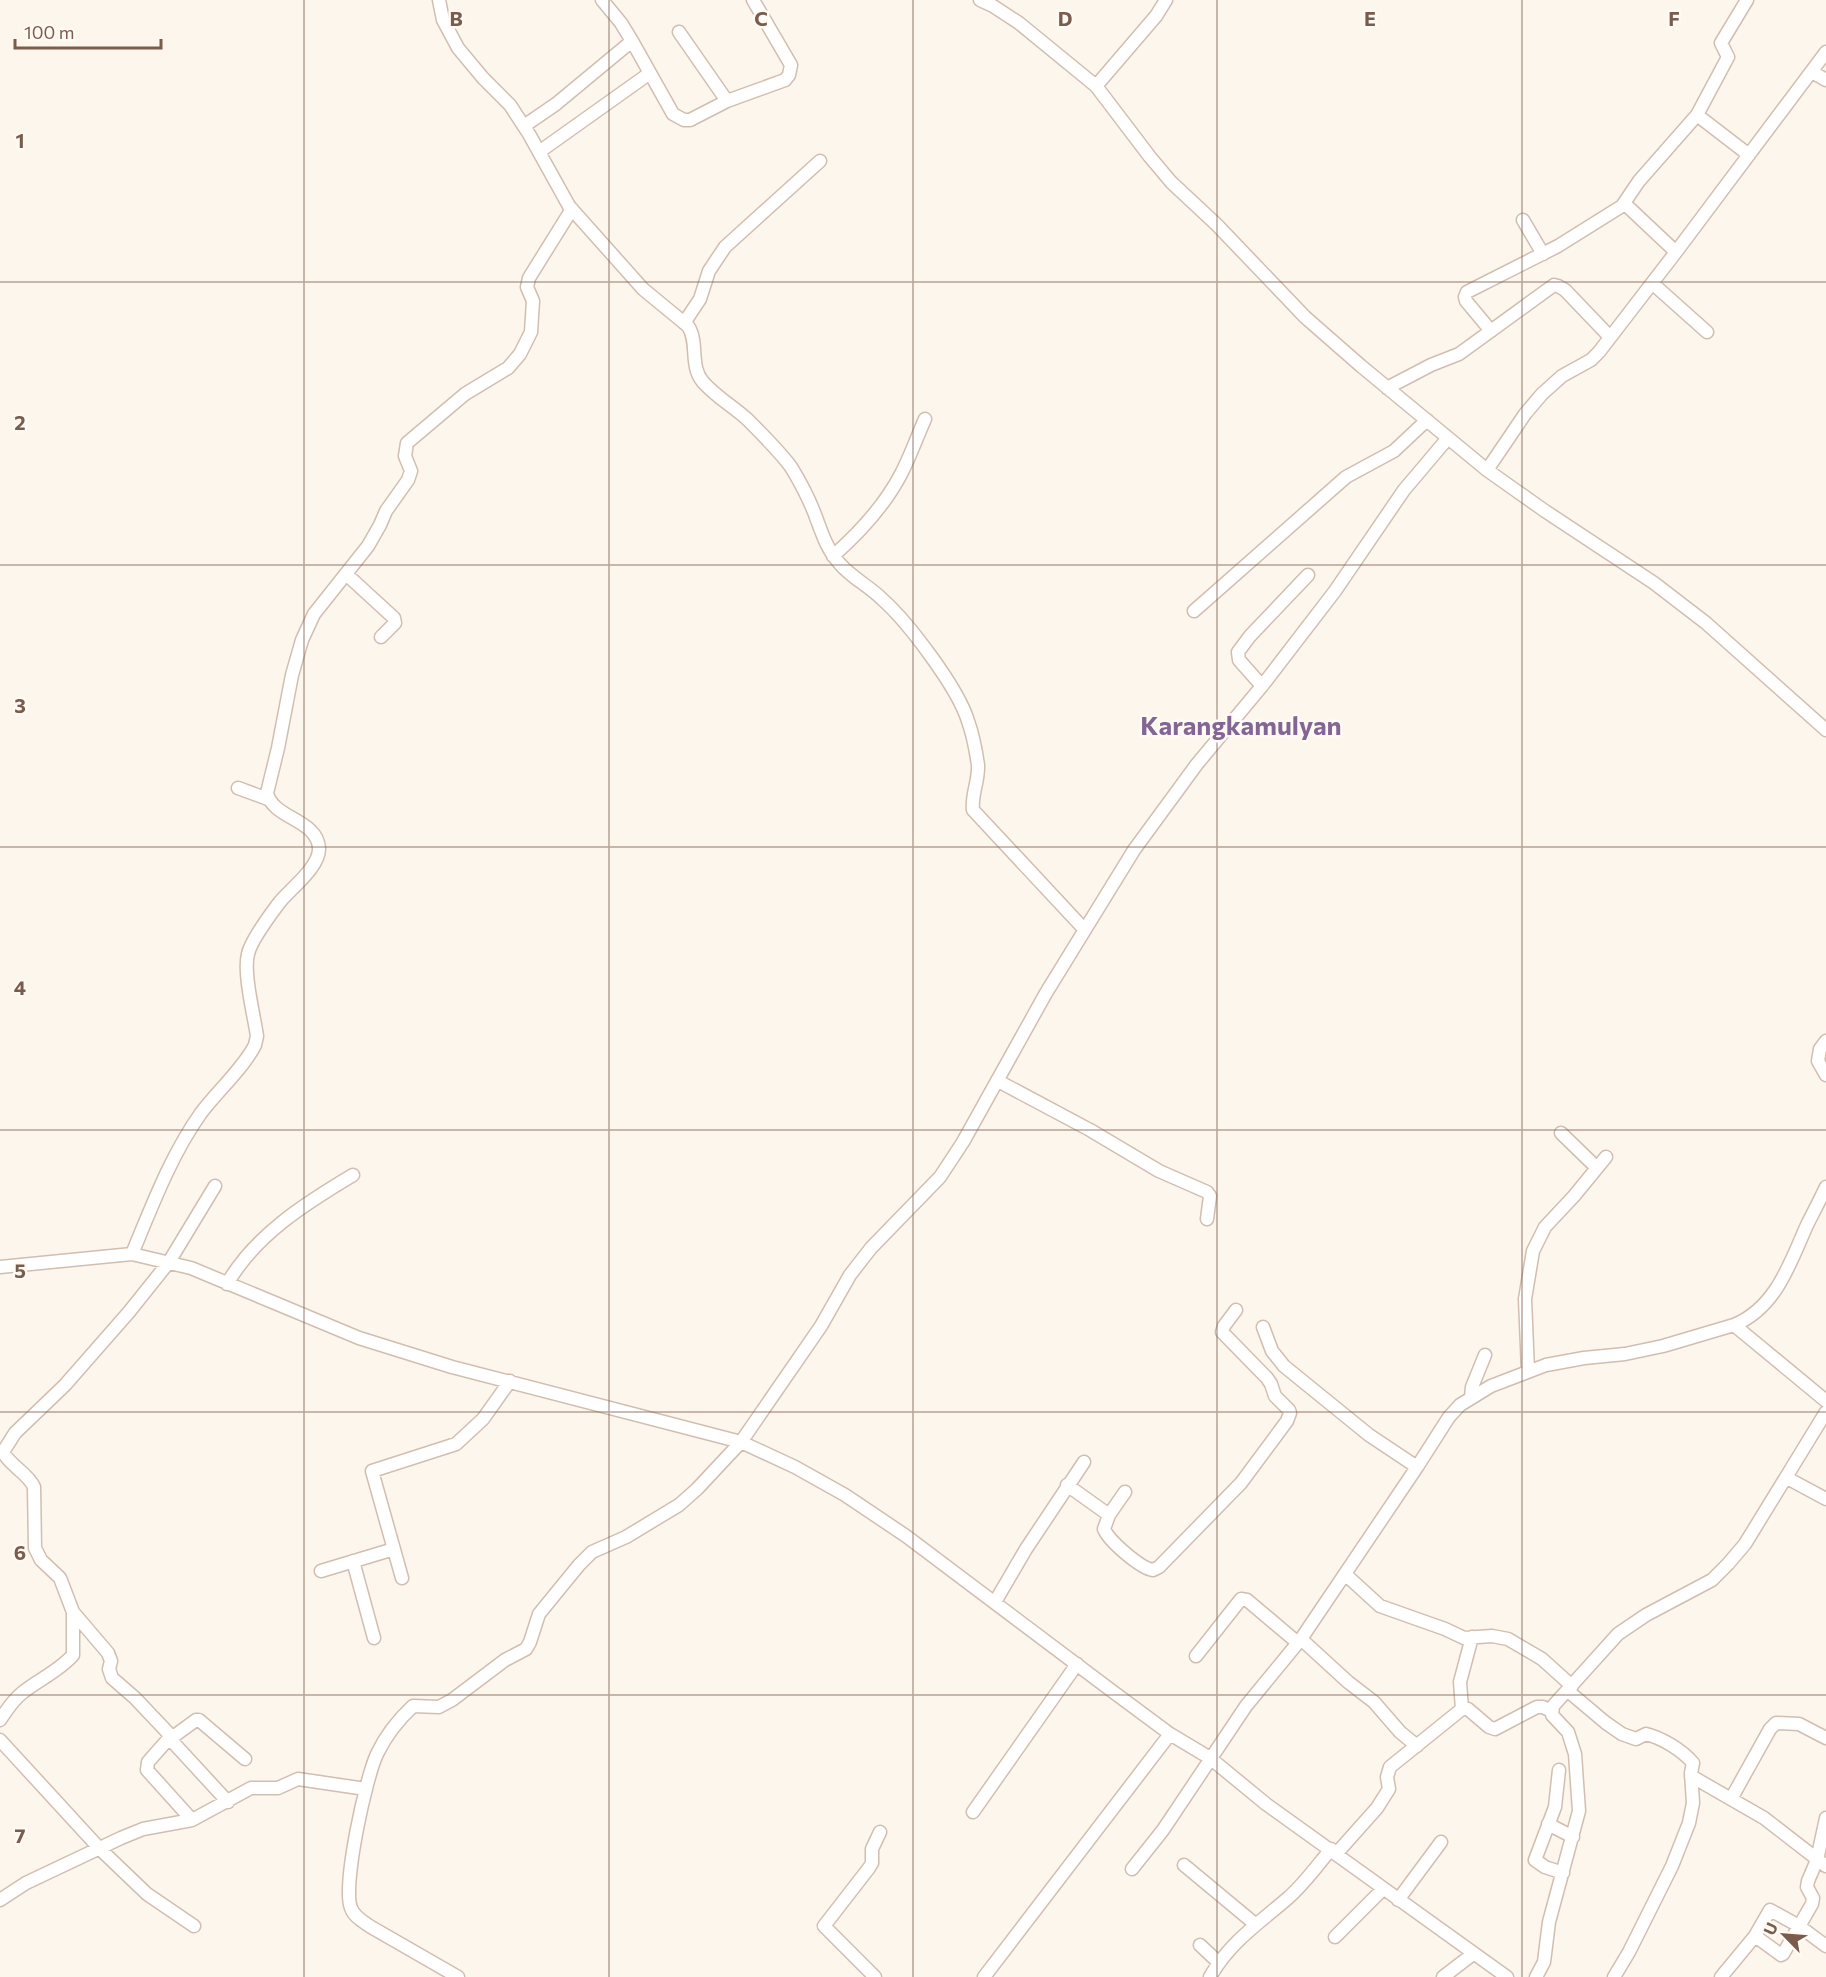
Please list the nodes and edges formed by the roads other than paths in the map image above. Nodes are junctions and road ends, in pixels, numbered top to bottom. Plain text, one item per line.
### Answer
1 (602, 0) edge
2 (753, 0) edge
3 (980, 0) edge
4 (1166, 0) edge
5 (1747, 0) edge
6 (442, 2) edge
7 (679, 32) dead end
8 (632, 41) junction
9 (1826, 52) edge
10 (1812, 72) junction
11 (650, 73) junction
12 (1826, 80) edge
13 (1096, 86) junction
14 (727, 101) junction
15 (1697, 115) junction
16 (524, 126) junction
17 (539, 152) junction
18 (1749, 155) junction
19 (820, 161) dead end
20 (1625, 204) junction
21 (572, 209) junction
22 (1522, 220) dead end
23 (1676, 252) junction
24 (1543, 254) junction
25 (1652, 283) junction
26 (684, 323) junction
27 (1491, 331) junction
28 (1707, 332) dead end
29 (1610, 337) junction
30 (1387, 388) junction
31 (925, 419) dead end
32 (1426, 420) junction
33 (1448, 438) junction
34 (1487, 470) junction
35 (833, 556) junction
36 (346, 574) junction
37 (1308, 576) dead end
38 (1194, 611) dead end
39 (381, 637) dead end
40 (1262, 686) junction
41 (1826, 730) edge
42 (238, 788) dead end
43 (268, 799) junction
44 (1084, 929) junction
45 (1826, 1041) edge
46 (1826, 1076) edge
47 (998, 1081) junction
48 (1561, 1133) dead end
49 (1606, 1157) dead end
50 (1597, 1168) junction
51 (353, 1175) dead end
52 (215, 1186) dead end
53 (1826, 1187) edge
54 (1207, 1219) dead end
55 (132, 1254) junction
56 (169, 1262) junction
57 (0, 1267) edge
58 (227, 1284) junction
59 (1236, 1310) dead end
60 (1734, 1325) junction
61 (1263, 1327) dead end
62 (1485, 1355) dead end
63 (1528, 1371) junction
64 (510, 1381) junction
65 (1471, 1397) junction
66 (1826, 1401) edge
67 (1826, 1412) edge
68 (741, 1442) junction
69 (1084, 1462) dead end
70 (1418, 1467) junction
71 (1787, 1478) junction
72 (1067, 1485) junction
73 (1125, 1492) dead end
74 (1826, 1499) edge
75 (1109, 1515) junction
76 (394, 1548) junction
77 (353, 1561) junction
78 (321, 1571) dead end
79 (1346, 1575) junction
80 (402, 1578) dead end
81 (995, 1602) junction
82 (73, 1612) junction
83 (1472, 1637) junction
84 (374, 1638) dead end
85 (1299, 1641) junction
86 (1196, 1656) dead end
87 (1077, 1664) junction
88 (1570, 1688) junction
89 (1462, 1709) junction
90 (1551, 1711) junction
91 (0, 1720) edge
92 (1170, 1734) junction
93 (1826, 1738) edge
94 (170, 1739) junction
95 (0, 1740) edge
96 (1417, 1746) junction
97 (1210, 1758) junction
98 (245, 1759) dead end
99 (1559, 1770) dead end
100 (1691, 1776) junction
101 (366, 1789) junction
102 (1731, 1799) junction
103 (228, 1802) junction
104 (973, 1812) dead end
105 (1826, 1818) edge
106 (192, 1820) junction
107 (1548, 1824) junction
108 (880, 1832) dead end
109 (1573, 1837) junction
110 (1441, 1842) dead end
111 (100, 1849) junction
112 (1334, 1852) junction
113 (1822, 1863) edge
114 (1184, 1865) dead end
115 (1132, 1869) dead end
116 (1563, 1873) junction
117 (1383, 1889) junction
118 (0, 1900) edge
119 (1398, 1900) junction
120 (1255, 1924) junction
121 (194, 1926) dead end
122 (1799, 1926) junction
123 (1755, 1936) junction
124 (1335, 1937) dead end
125 (1200, 1945) dead end
126 (1826, 1946) edge
127 (1473, 1954) junction
128 (1218, 1962) junction
129 (991, 1975) edge
130 (458, 1977) edge
131 (875, 1977) edge
132 (1210, 1977) edge
133 (1443, 1977) edge
134 (1507, 1977) edge
135 (1536, 1977) edge
136 (1614, 1977) edge
137 (1720, 1977) edge

1 - 8 street
2 - 14 street
3 - 13 street
4 - 13 street
5 - 15 street
6 - 16 street
7 - 14 street
8 - 11 street
8 - 16 street
9 - 10 street
10 - 12 street
10 - 18 street
11 - 14 street
11 - 17 street
13 - 30 street
15 - 18 street
15 - 20 street
16 - 17 street
17 - 21 street
18 - 23 street
19 - 26 street
20 - 23 street
20 - 24 street
21 - 26 street
21 - 36 street
22 - 24 street
23 - 25 street
24 - 27 street
25 - 28 street
25 - 29 street
26 - 35 street
27 - 29 street
27 - 30 street
29 - 34 street
30 - 32 street
31 - 35 street
32 - 33 street
32 - 38 street
33 - 34 street
33 - 40 street
34 - 41 street
35 - 44 street
36 - 39 street
36 - 43 street
37 - 40 street
40 - 44 street
42 - 43 street
43 - 55 street
44 - 47 street
45 - 46 street
47 - 54 street
47 - 68 street
48 - 50 street
49 - 50 street
50 - 63 street
51 - 58 street
52 - 56 street
53 - 60 street
55 - 56 street
55 - 57 street
56 - 58 street
56 - 82 street
58 - 64 street
59 - 75 street
60 - 63 street
60 - 66 street
61 - 70 street
62 - 65 street
63 - 65 street
64 - 68 street
64 - 76 street
65 - 70 street
67 - 71 street
68 - 81 street
68 - 101 street
69 - 72 street
70 - 79 street
71 - 74 street
71 - 88 street
72 - 75 street
72 - 81 street
73 - 75 street
76 - 77 street
76 - 80 street
77 - 78 street
77 - 84 street
79 - 83 street
79 - 85 street
81 - 87 street
82 - 91 street
82 - 94 street
83 - 88 street
83 - 89 street
85 - 86 street
85 - 96 street
85 - 97 street
87 - 92 street
87 - 104 street
88 - 90 street
88 - 100 street
89 - 90 street
89 - 96 street
90 - 109 street
92 - 97 street
92 - 129 street
93 - 102 street
94 - 98 street
94 - 103 street
94 - 106 street
95 - 111 street
96 - 112 street
97 - 112 street
97 - 115 street
99 - 107 street
100 - 102 street
100 - 136 street
101 - 103 street
101 - 130 street
102 - 113 street
103 - 106 street
105 - 113 street
106 - 111 street
107 - 109 street
107 - 116 street
108 - 131 street
109 - 116 street
110 - 119 street
111 - 118 street
111 - 121 street
112 - 117 street
112 - 120 street
113 - 122 street
114 - 120 street
116 - 135 street
117 - 119 street
117 - 124 street
119 - 127 street
120 - 128 street
122 - 123 street
122 - 123 street
122 - 126 street
123 - 137 street
125 - 128 street
127 - 133 street
127 - 134 street
128 - 132 street

